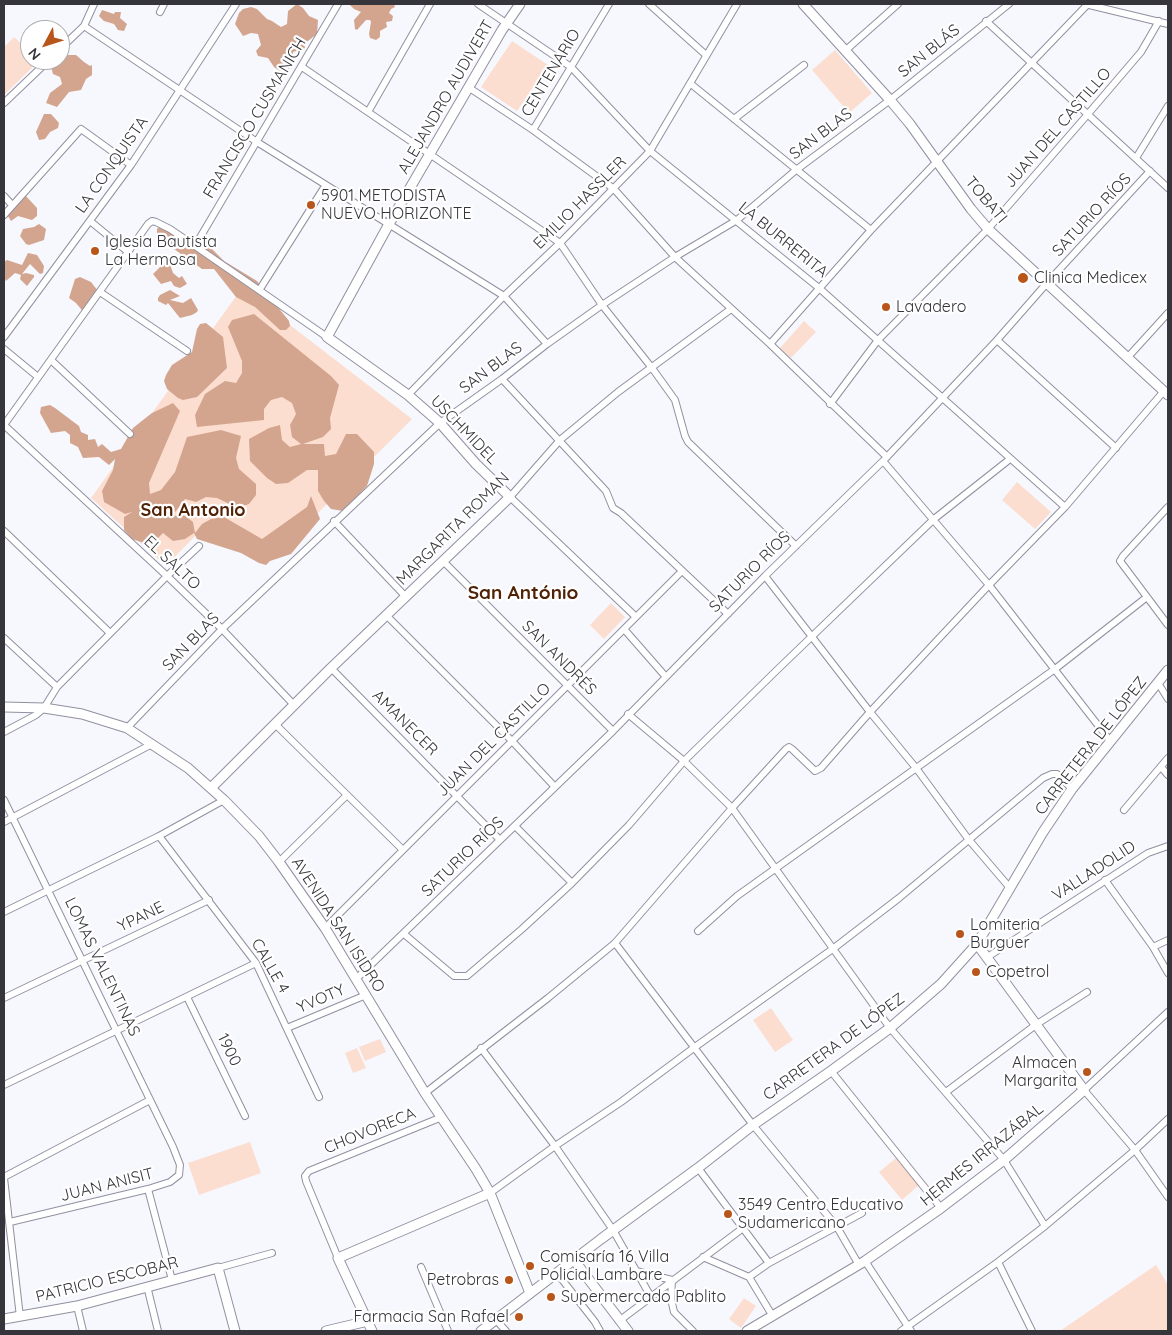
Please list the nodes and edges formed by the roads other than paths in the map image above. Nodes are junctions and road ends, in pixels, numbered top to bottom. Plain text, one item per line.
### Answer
1 (94, 4) edge
2 (164, 4) edge
3 (236, 4) edge
4 (338, 4) edge
5 (430, 4) edge
6 (478, 4) edge
7 (520, 4) edge
8 (609, 4) edge
9 (649, 4) edge
10 (737, 4) edge
11 (803, 4) edge
12 (898, 4) edge
13 (1009, 4) edge
14 (1086, 4) edge
15 (1097, 5) edge
16 (160, 12) dead end
17 (1159, 21) junction
18 (986, 22) junction
19 (507, 23) junction
20 (1168, 24) edge
21 (84, 26) junction
22 (70, 39) edge
23 (846, 50) junction
24 (706, 55) junction
25 (1031, 62) junction
26 (804, 65) dead end
27 (302, 67) junction
28 (572, 67) junction
29 (39, 70) edge
30 (691, 84) junction
31 (468, 87) junction
32 (180, 91) junction
33 (890, 100) junction
34 (4, 103) edge
35 (1168, 106) edge
36 (368, 112) junction
37 (1088, 114) junction
38 (734, 119) junction
39 (533, 130) junction
40 (257, 142) junction
41 (650, 151) junction
42 (430, 154) junction
43 (1136, 158) junction
44 (936, 162) junction
45 (131, 165) junction
46 (796, 170) junction
47 (1150, 171) junction
48 (325, 186) junction
49 (1168, 188) edge
50 (614, 189) junction
51 (4, 196) edge
52 (12, 204) junction
53 (4, 214) edge
54 (736, 220) junction
55 (90, 221) junction
56 (389, 224) junction
57 (988, 229) junction
58 (871, 230) junction
59 (560, 243) junction
60 (195, 246) junction
61 (128, 252) junction
62 (675, 257) junction
63 (1047, 283) junction
64 (819, 288) junction
65 (260, 289) junction
66 (100, 292) junction
67 (504, 296) junction
68 (602, 305) junction
69 (731, 309) junction
70 (1168, 312) edge
71 (4, 337) edge
72 (327, 337) junction
73 (878, 340) junction
74 (997, 340) junction
75 (547, 344) junction
76 (770, 344) junction
77 (4, 348) edge
78 (187, 351) dead end
79 (1128, 357) junction
80 (51, 360) junction
81 (652, 368) junction
82 (38, 377) junction
83 (502, 378) junction
84 (1166, 393) edge
85 (408, 395) junction
86 (942, 399) junction
87 (830, 404) junction
88 (440, 423) junction
89 (4, 425) edge
90 (130, 434) dead end
91 (560, 440) junction
92 (1116, 448) junction
93 (885, 459) junction
94 (1010, 459) junction
95 (510, 497) junction
96 (1065, 507) junction
97 (1168, 507) edge
98 (934, 520) junction
99 (334, 521) junction
100 (4, 531) edge
101 (199, 546) dead end
102 (796, 546) junction
103 (444, 562) junction
104 (682, 571) junction
105 (167, 576) junction
106 (765, 576) junction
107 (989, 585) junction
108 (406, 597) junction
109 (1148, 597) junction
110 (728, 614) junction
111 (386, 616) junction
112 (636, 617) junction
113 (1168, 624) edge
114 (222, 629) junction
115 (624, 629) junction
116 (110, 634) junction
117 (811, 637) junction
118 (4, 638) edge
119 (331, 668) junction
120 (1055, 669) junction
121 (1168, 670) edge
122 (666, 677) junction
123 (1158, 683) junction
124 (567, 686) junction
125 (57, 687) junction
126 (1168, 699) edge
127 (294, 705) junction
128 (4, 706) edge
129 (44, 708) junction
130 (870, 712) junction
131 (628, 714) junction
132 (275, 724) junction
133 (127, 728) junction
134 (613, 731) junction
135 (4, 732) edge
136 (512, 741) junction
137 (1111, 742) junction
138 (152, 744) junction
139 (1168, 758) edge
140 (684, 761) junction
141 (1161, 767) junction
142 (916, 768) junction
143 (1168, 776) edge
144 (555, 787) junction
145 (211, 788) junction
146 (1072, 789) junction
147 (347, 795) junction
148 (457, 796) junction
149 (4, 800) edge
150 (224, 800) junction
151 (732, 808) junction
152 (1124, 810) dead end
153 (13, 817) junction
154 (4, 822) edge
155 (515, 826) junction
156 (159, 836) junction
157 (500, 840) junction
158 (969, 840) junction
159 (1168, 846) edge
160 (403, 850) junction
161 (279, 862) junction
162 (776, 868) junction
163 (1105, 880) junction
164 (572, 883) junction
165 (1010, 888) junction
166 (48, 891) junction
167 (209, 900) junction
168 (4, 912) edge
169 (325, 928) junction
170 (698, 930) dead end
171 (404, 934) junction
172 (1168, 940) edge
173 (615, 943) junction
174 (977, 944) junction
175 (1153, 947) junction
176 (834, 948) junction
177 (986, 958) junction
178 (82, 961) junction
179 (256, 963) junction
180 (1168, 974) edge
181 (356, 980) junction
182 (1087, 992) dead end
183 (366, 995) junction
184 (187, 997) junction
185 (4, 998) edge
186 (1168, 1012) edge
187 (1036, 1024) junction
188 (287, 1028) junction
189 (890, 1028) junction
190 (116, 1031) junction
191 (695, 1047) junction
192 (482, 1048) junction
193 (831, 1071) junction
194 (4, 1085) edge
195 (1084, 1090) junction
196 (946, 1092) junction
197 (425, 1093) junction
198 (319, 1097) dead end
199 (150, 1100) junction
200 (245, 1116) dead end
201 (442, 1117) junction
202 (1168, 1119) edge
203 (753, 1125) junction
204 (555, 1146) junction
205 (173, 1147) joint
206 (1135, 1150) junction
207 (1004, 1160) junction
208 (698, 1168) junction
209 (4, 1177) edge
210 (148, 1189) junction
211 (490, 1193) junction
212 (1168, 1197) edge
213 (941, 1208) junction
214 (862, 1213) dead end
215 (10, 1222) junction
216 (837, 1226) junction
217 (1045, 1226) junction
218 (743, 1228) junction
219 (614, 1230) junction
220 (272, 1253) dead end
221 (703, 1257) junction
222 (338, 1258) junction
223 (574, 1260) junction
224 (998, 1262) junction
225 (769, 1263) junction
226 (862, 1263) junction
227 (421, 1267) dead end
228 (218, 1268) junction
229 (636, 1271) junction
230 (557, 1272) junction
231 (750, 1277) junction
232 (172, 1280) junction
233 (672, 1280) junction
234 (147, 1286) junction
235 (530, 1293) junction
236 (651, 1297) junction
237 (77, 1306) junction
238 (772, 1315) junction
239 (20, 1317) junction
240 (4, 1319) edge
241 (496, 1320) junction
242 (368, 1321) junction
243 (619, 1321) junction
244 (909, 1329) edge
245 (83, 1331) edge
246 (158, 1331) edge
247 (235, 1331) edge
248 (326, 1331) edge
249 (372, 1331) edge
250 (448, 1331) edge
251 (481, 1331) edge
252 (506, 1331) edge
253 (600, 1331) edge
254 (628, 1331) edge
255 (693, 1331) edge
256 (747, 1331) edge
257 (901, 1331) edge
258 (1032, 1331) edge

1 - 21 street
2 - 16 street
3 - 32 street, LA CONQUISTA
4 - 27 street, FRANCISCO CUSMANICH
5 - 36 street
6 - 19 street, LA BURRERITA
7 - 19 street, ALEJANDRO AUDIVERT
8 - 28 street, CENTENARIO
9 - 24 street
10 - 24 street, EMILIO HASSLER
11 - 23 street, TOBATI
12 - 23 street
13 - 18 street, SAN BLÁS
14 - 15 street
14 - 25 street
15 - 17 street
17 - 20 street
17 - 37 street, JUAN DEL CASTILLO
18 - 25 street
18 - 33 street, SAN BLÁS
19 - 28 street, LA BURRERITA
19 - 31 street, ALEJANDRO AUDIVERT
21 - 22 street
21 - 32 street
23 - 33 street, TOBATI
24 - 30 street, EMILIO HASSLER
25 - 37 street
25 - 44 street
26 - 38 street
27 - 36 street
27 - 40 street, FRANCISCO CUSMANICH
28 - 39 street, CENTENARIO
28 - 41 street, LA BURRERITA
29 - 34 street
30 - 38 street
30 - 41 street, EMILIO HASSLER
31 - 39 street
31 - 42 street, ALEJANDRO AUDIVERT
32 - 40 street
32 - 45 street, LA CONQUISTA
33 - 44 street, TOBATI
33 - 46 street, SAN BLAS
35 - 43 street
36 - 42 street
37 - 43 street
37 - 57 street, JUAN DEL CASTILLO
38 - 46 street
39 - 50 street
40 - 48 street
40 - 60 street, FRANCISCO CUSMANICH
41 - 50 street, EMILIO HASSLER
41 - 54 street, LA BURRERITA
42 - 56 street, ALEJANDRO AUDIVERT
42 - 59 street
43 - 47 street
44 - 57 street, TOBATI
44 - 58 street
45 - 52 street
45 - 55 street, LA CONQUISTA
46 - 54 street, SAN BLAS
46 - 58 street
47 - 49 street
47 - 63 street, SATURIO RÍOS
48 - 56 street
48 - 65 street
50 - 59 street, EMILIO HASSLER
50 - 62 street
51 - 52 street
52 - 53 street
54 - 62 street, SAN BLAS
54 - 64 street, LA BURRERITA
55 - 61 street
55 - 71 street, LA CONQUISTA
56 - 67 street
56 - 72 street, ALEJANDRO AUDIVERT
57 - 63 street, TOBATI
57 - 73 street, JUAN DEL CASTILLO
58 - 64 street
59 - 67 street, EMILIO HASSLER
59 - 68 street
60 - 61 street
60 - 65 street
61 - 66 street
62 - 68 street, SAN BLAS
62 - 69 street
63 - 74 street, SATURIO RÍOS
63 - 79 street, TOBATI
64 - 73 street, LA BURRERITA
64 - 76 street
65 - 72 street
66 - 78 street
66 - 80 street
67 - 75 street
67 - 85 street, EMILIO HASSLER
68 - 75 street, SAN BLAS
68 - 81 street
69 - 76 street
69 - 81 street, MARGARITA ROMAN
70 - 79 street
72 - 85 street, USCHMIDEL
73 - 86 street, LA BURRERITA
73 - 87 street, JUAN DEL CASTILLO
74 - 86 street, SATURIO RÍOS
74 - 92 street
75 - 83 street, SAN BLAS
76 - 87 street
77 - 82 street
79 - 84 street, TOBATI
80 - 82 street
80 - 90 street
81 - 91 street, MARGARITA ROMAN
81 - 102 street
82 - 89 street
83 - 88 street, SAN BLAS
83 - 91 street
84 - 92 street
85 - 88 street, USCHMIDEL
86 - 93 street, SATURIO RÍOS
86 - 94 street, LA BURRERITA
87 - 93 street
88 - 95 street, USCHMIDEL
88 - 99 street, SAN BLAS
89 - 105 street, EL SALTO
91 - 95 street, MARGARITA ROMAN
91 - 104 street
92 - 96 street
93 - 98 street
93 - 102 street, SATURIO RÍOS
94 - 96 street, LA BURRERITA
94 - 98 street
95 - 103 street, MARGARITA ROMAN
95 - 112 street, USCHMIDEL
96 - 107 street
97 - 109 street
98 - 107 street
98 - 117 street
99 - 108 street
99 - 114 street, SAN BLAS
100 - 116 street
101 - 105 street
102 - 106 street, SATURIO RÍOS
103 - 108 street, MARGARITA ROMAN
103 - 124 street, SAN ANDRÉS
104 - 110 street
104 - 112 street, JUAN DEL CASTILLO
105 - 114 street, EL SALTO
105 - 116 street
106 - 110 street, SATURIO RÍOS
106 - 117 street
107 - 120 street
107 - 130 street
108 - 111 street, MARGARITA ROMAN
109 - 113 street
109 - 120 street
110 - 122 street, SATURIO RÍOS
111 - 119 street, MARGARITA ROMAN
111 - 136 street
112 - 115 street, JUAN DEL CASTILLO
114 - 127 street, EL SALTO
114 - 133 street, SAN BLAS
115 - 122 street
115 - 124 street, JUAN DEL CASTILLO
116 - 125 street
117 - 130 street
117 - 140 street
118 - 125 street
119 - 127 street, MARGARITA ROMAN
119 - 148 street, AMANECER
120 - 137 street
120 - 142 street
121 - 123 street, CARRETERA DE LÓPEZ
122 - 131 street, SATURIO RÍOS
123 - 126 street
123 - 137 street, CARRETERA DE LÓPEZ
124 - 134 street, SAN ANDRÉS
124 - 136 street, JUAN DEL CASTILLO
125 - 129 street
127 - 132 street, MARGARITA ROMAN
128 - 129 street, AVENIDA SAN ISIDRO
129 - 133 street, AVENIDA SAN ISIDRO
129 - 135 street
130 - 142 street
130 - 151 street
131 - 134 street, SATURIO RÍOS
131 - 140 street
132 - 145 street, MARGARITA ROMAN
132 - 147 street
133 - 138 street, AVENIDA SAN ISIDRO
134 - 144 street, SATURIO RÍOS
136 - 144 street
136 - 148 street, JUAN DEL CASTILLO
137 - 146 street, CARRETERA DE LÓPEZ
138 - 145 street, AVENIDA SAN ISIDRO
138 - 153 street
139 - 141 street
140 - 151 street
140 - 164 street
141 - 143 street
141 - 152 street
142 - 158 street
142 - 162 street
144 - 155 street, SATURIO RÍOS
145 - 150 street, AVENIDA SAN ISIDRO
146 - 158 street
146 - 165 street, CARRETERA DE LÓPEZ
147 - 160 street
147 - 161 street
148 - 157 street, AMANECER
148 - 160 street, JUAN DEL CASTILLO
149 - 153 street, LOMAS VALENTINAS
150 - 156 street
150 - 161 street, AVENIDA SAN ISIDRO
151 - 162 street
151 - 173 street
153 - 154 street
153 - 166 street, LOMAS VALENTINAS
155 - 157 street, SATURIO RÍOS
155 - 164 street
156 - 166 street
156 - 167 street, CALLE 4
157 - 171 street, SATURIO RÍOS
158 - 165 street
158 - 176 street
159 - 163 street, VALLADOLID
160 - 169 street, JUAN DEL CASTILLO
161 - 169 street, AVENIDA SAN ISIDRO
162 - 170 street
162 - 176 street
163 - 175 street
163 - 177 street, VALLADOLID
164 - 171 street
165 - 174 street, CARRETERA DE LÓPEZ
166 - 168 street
166 - 178 street, LOMAS VALENTINAS
167 - 178 street, YPANE
167 - 179 street, CALLE 4
169 - 181 street, AVENIDA SAN ISIDRO
171 - 181 street, SATURIO RÍOS
172 - 175 street
173 - 191 street
173 - 192 street
174 - 177 street
174 - 189 street, CARRETERA DE LÓPEZ
175 - 180 street
176 - 189 street
176 - 191 street
177 - 187 street
178 - 185 street, YPANE
178 - 190 street, LOMAS VALENTINAS
179 - 184 street
179 - 188 street, CALLE 4
181 - 183 street, AVENIDA SAN ISIDRO
182 - 187 street
183 - 188 street, YVOTY
183 - 197 street, AVENIDA SAN ISIDRO
184 - 190 street
184 - 200 street, 1900
186 - 195 street, HERMES IRRAZÁBAL
187 - 195 street
187 - 196 street
188 - 198 street, CALLE 4
189 - 193 street, CARRETERA DE LÓPEZ
189 - 196 street
190 - 194 street
190 - 199 street, LOMAS VALENTINAS
191 - 203 street
191 - 204 street
192 - 197 street
192 - 204 street
193 - 203 street, CARRETERA DE LÓPEZ
193 - 213 street
195 - 206 street
195 - 207 street, HERMES IRRAZÁBAL
196 - 207 street
197 - 201 street, AVENIDA SAN ISIDRO
199 - 205 street, LOMAS VALENTINAS
199 - 209 street
201 - 211 street, AVENIDA SAN ISIDRO
201 - 222 street, CHOVORECA
202 - 206 street
203 - 208 street, CARRETERA DE LÓPEZ
203 - 216 street
204 - 211 street
204 - 219 street
205 - 210 street, JUAN ANISIT
206 - 212 street
206 - 217 street
207 - 213 street, HERMES IRRAZÁBAL
207 - 217 street
208 - 218 street
208 - 219 street, CARRETERA DE LÓPEZ
209 - 215 street
210 - 215 street, JUAN ANISIT
210 - 232 street
211 - 222 street
211 - 235 street, AVENIDA SAN ISIDRO
213 - 226 street, HERMES IRRAZÁBAL
214 - 216 street
215 - 239 street
216 - 225 street
216 - 226 street
217 - 224 street
218 - 221 street
218 - 225 street
219 - 223 street, CARRETERA DE LÓPEZ
219 - 229 street
220 - 228 street
221 - 231 street
221 - 233 street
222 - 242 street
223 - 230 street, CARRETERA DE LÓPEZ
223 - 243 street
224 - 244 street
224 - 258 street
225 - 231 street
226 - 238 street, HERMES IRRAZÁBAL
226 - 244 street
227 - 250 street
228 - 232 street, PATRICIO ESCOBAR
228 - 247 street
229 - 233 street
229 - 236 street
230 - 235 street, CARRETERA DE LÓPEZ
230 - 253 street
231 - 238 street
232 - 234 street, PATRICIO ESCOBAR
233 - 236 street
233 - 255 street
234 - 237 street, PATRICIO ESCOBAR
234 - 246 street
235 - 241 street, CARRETERA DE LÓPEZ
236 - 243 street
237 - 239 street, PATRICIO ESCOBAR
237 - 245 street
238 - 256 street, HERMES IRRAZÁBAL
239 - 240 street, PATRICIO ESCOBAR
241 - 251 street, CARRETERA DE LÓPEZ
241 - 252 street
242 - 248 street
242 - 249 street
243 - 254 street
244 - 257 street

